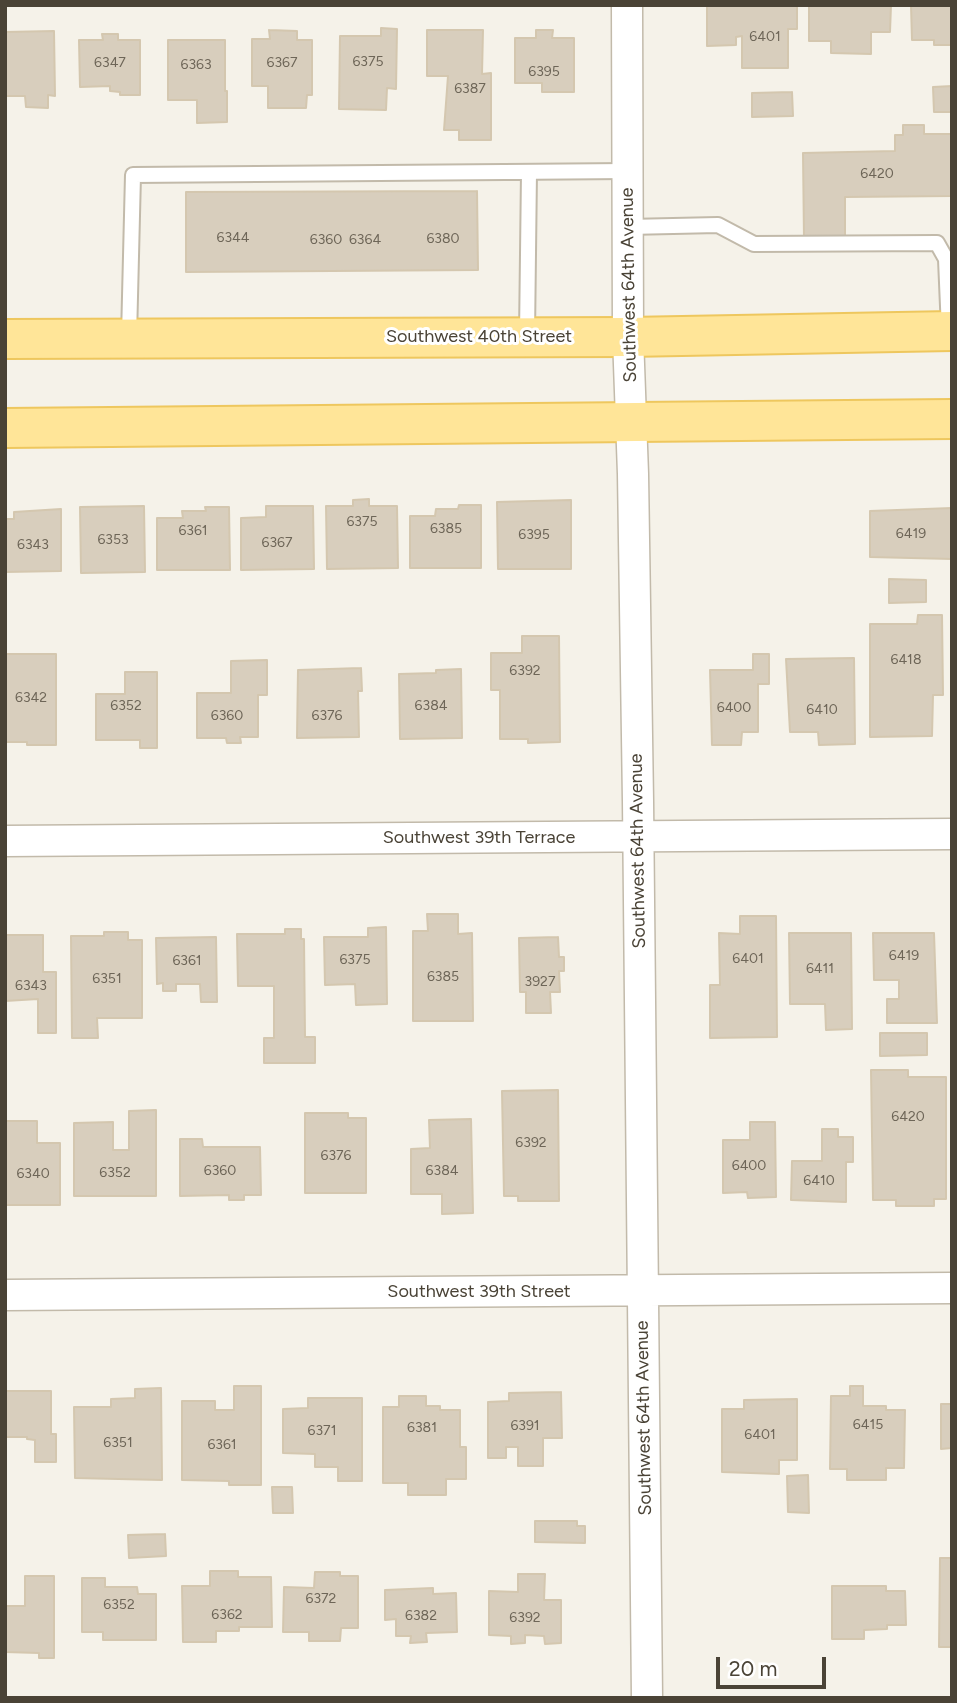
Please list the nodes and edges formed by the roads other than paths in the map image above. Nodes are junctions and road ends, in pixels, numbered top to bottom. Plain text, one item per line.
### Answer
1 (627, 5) edge
2 (628, 171) junction
3 (530, 172) junction
4 (628, 227) junction
5 (950, 331) edge
6 (527, 336) junction
7 (628, 337) junction
8 (129, 339) junction
9 (5, 340) edge
10 (952, 419) edge
11 (631, 424) junction
12 (5, 428) edge
13 (952, 834) edge
14 (638, 837) junction
15 (5, 841) edge
16 (952, 1288) edge
17 (642, 1291) junction
18 (5, 1295) edge
19 (647, 1698) edge

1 - 2 street, Southwest 64th Avenue
2 - 3 lane
2 - 4 street, Southwest 64th Avenue
3 - 6 lane
3 - 8 lane
4 - 5 lane
4 - 7 street, Southwest 64th Avenue
5 - 7 main road, Southwest 40th Street
6 - 7 main road, Southwest 40th Street
6 - 8 main road, Southwest 40th Street
7 - 11 street, Southwest 64th Avenue
8 - 9 main road, Southwest 40th Street
10 - 11 main road
11 - 12 main road
11 - 14 street, Southwest 64th Avenue
13 - 14 street, Southwest 39th Terrace
14 - 15 street, Southwest 39th Terrace
14 - 17 street, Southwest 64th Avenue
16 - 17 street, Southwest 39th Street
17 - 18 street, Southwest 39th Street
17 - 19 street, Southwest 64th Avenue

